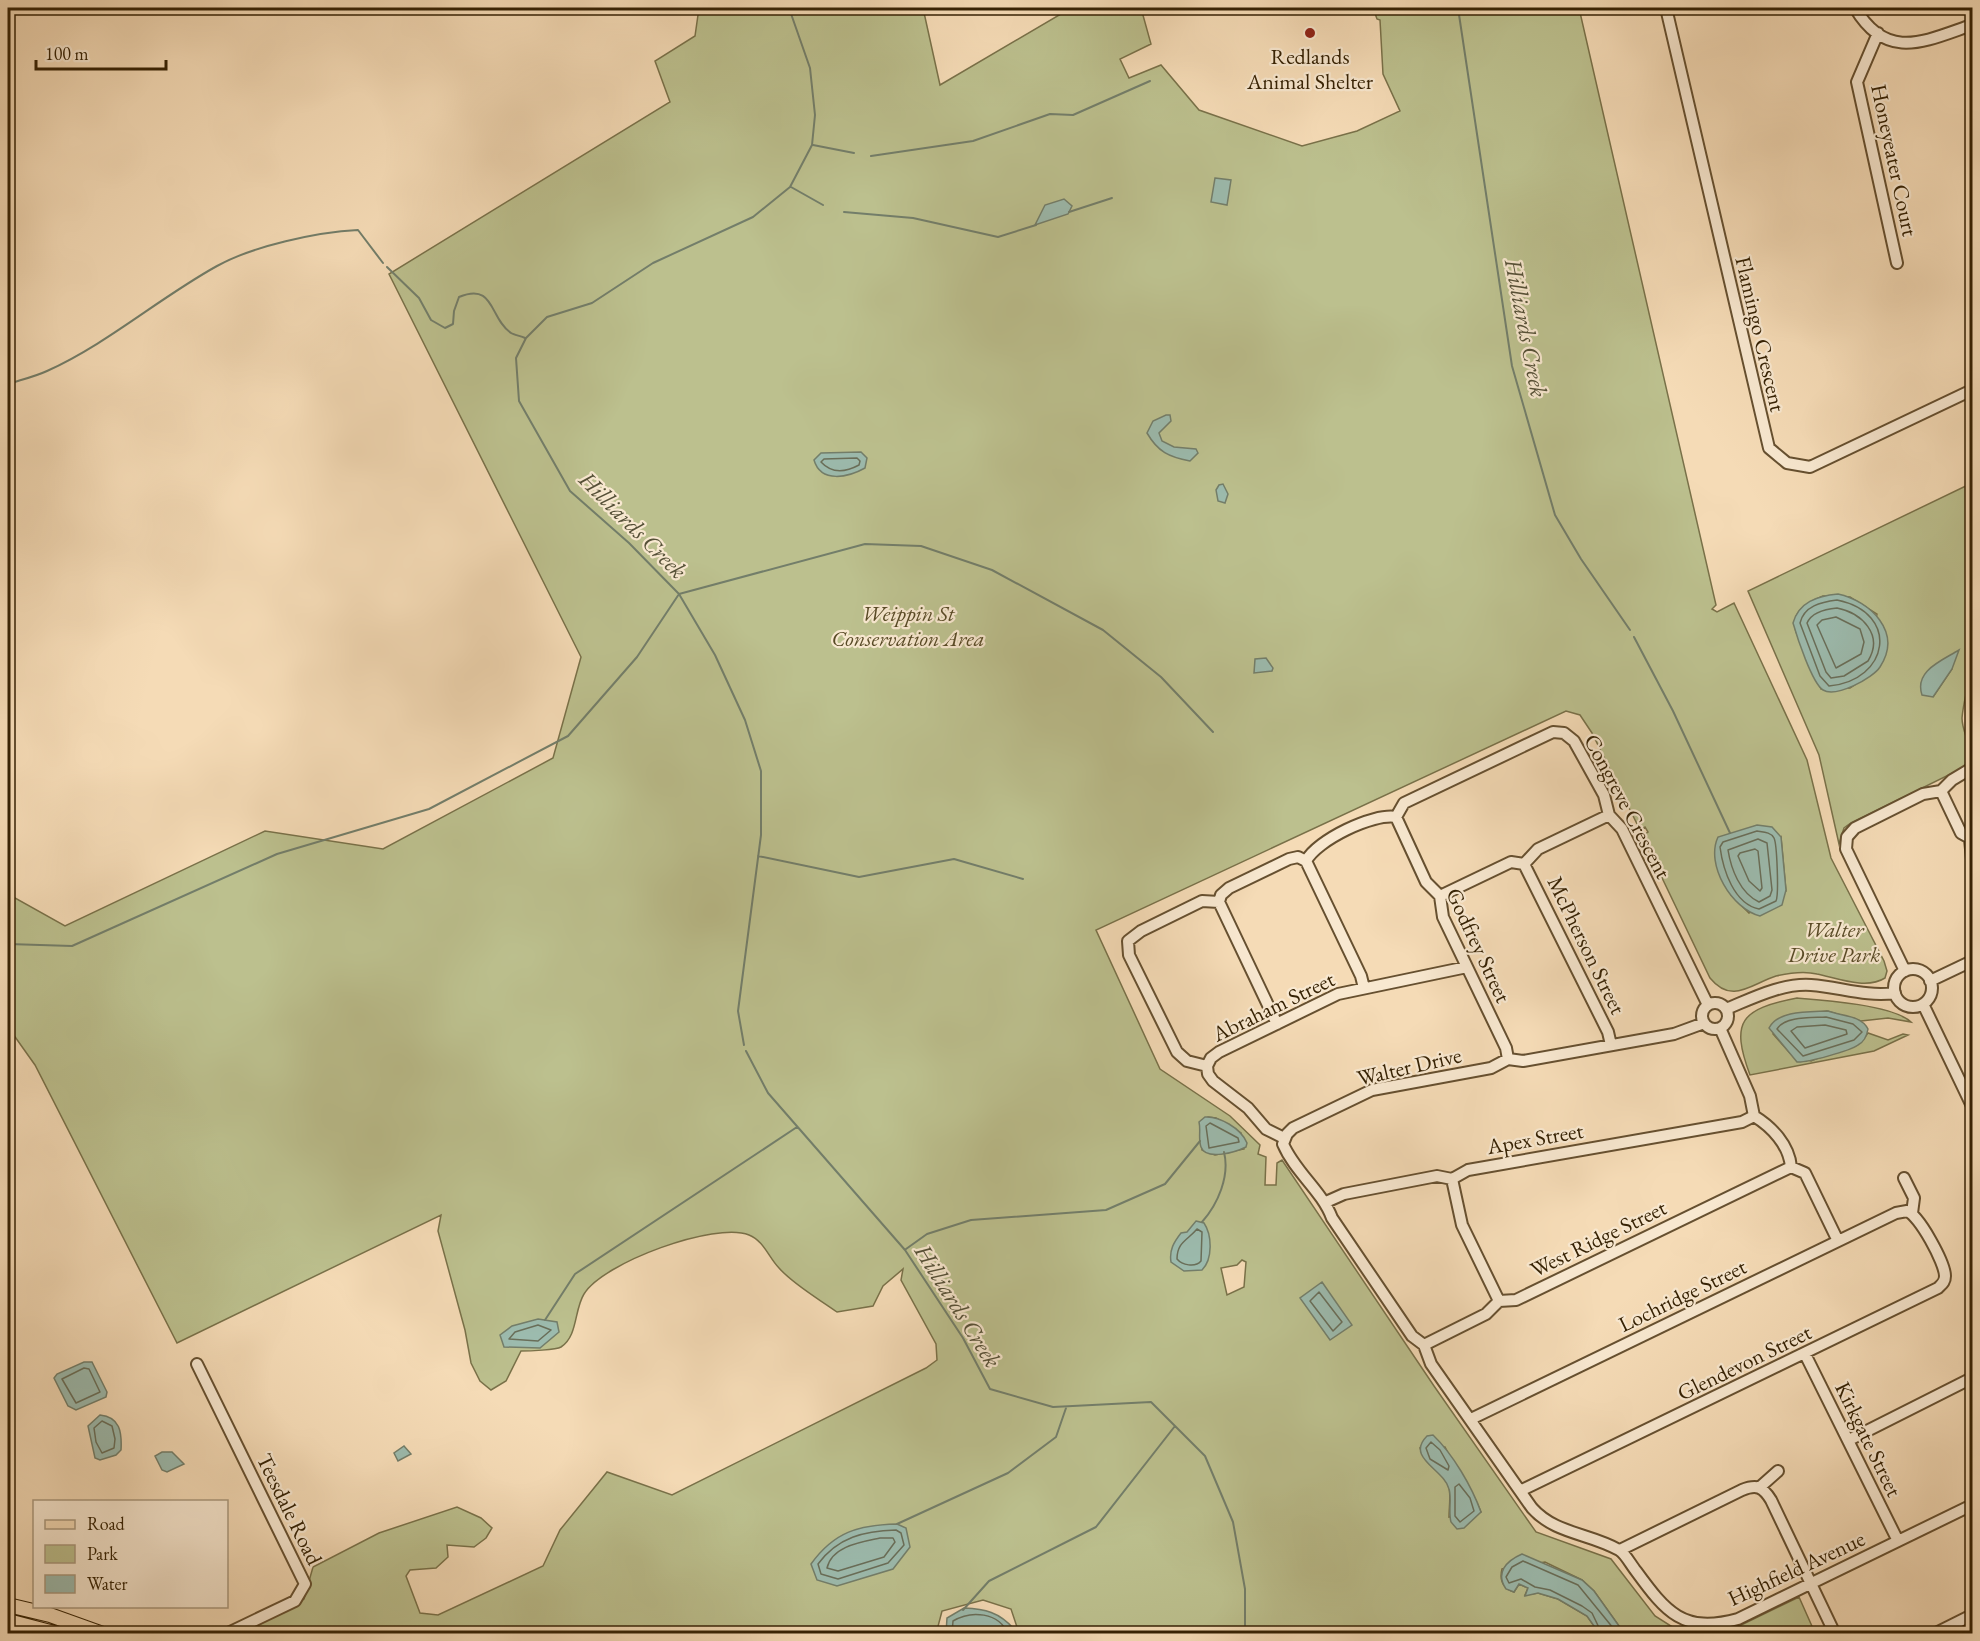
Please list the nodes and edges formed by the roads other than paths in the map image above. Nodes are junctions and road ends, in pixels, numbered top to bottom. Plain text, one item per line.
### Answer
1 (1666, 8) edge
2 (1855, 8) edge
3 (1972, 25) edge
4 (1878, 33) junction
5 (1897, 263) dead end
6 (1972, 390) edge
7 (1972, 719) edge
8 (1972, 740) edge
9 (1972, 768) edge
10 (1941, 791) junction
11 (1609, 814) junction
12 (1396, 817) junction
13 (1971, 839) edge
14 (1972, 859) edge
15 (1306, 861) junction
16 (1524, 864) junction
17 (1440, 897) junction
18 (1219, 902) junction
19 (1972, 960) edge
20 (1467, 967) junction
21 (1905, 971) junction
22 (1930, 981) junction
23 (1364, 988) junction
24 (1895, 993) junction
25 (1923, 1004) junction
26 (1708, 1005) junction
27 (1726, 1009) junction
28 (1704, 1023) junction
29 (1277, 1024) junction
30 (1720, 1028) junction
31 (1611, 1045) junction
32 (1508, 1059) junction
33 (1207, 1066) junction
34 (1972, 1106) edge
35 (1754, 1116) junction
36 (1284, 1138) junction
37 (1791, 1167) junction
38 (1904, 1178) dead end
39 (1452, 1179) junction
40 (1326, 1202) junction
41 (1912, 1213) junction
42 (1838, 1241) junction
43 (1499, 1301) junction
44 (1424, 1345) junction
45 (1805, 1354) junction
46 (197, 1364) dead end
47 (1972, 1378) edge
48 (1471, 1419) junction
49 (1849, 1440) junction
50 (1778, 1471) dead end
51 (1760, 1487) junction
52 (1522, 1490) junction
53 (1972, 1505) edge
54 (1898, 1541) junction
55 (1620, 1550) junction
56 (1811, 1584) junction
57 (8, 1605) edge
58 (1972, 1615) edge
59 (8, 1621) edge
60 (58, 1634) edge
61 (103, 1634) edge
62 (226, 1634) edge
63 (1835, 1634) edge
64 (1934, 1634) edge

1 - 6 street, Flamingo Crescent
2 - 4 street
3 - 4 street
4 - 5 street, Honeyeater Court
7 - 8 street
9 - 10 street
10 - 13 street
10 - 21 street
11 - 12 street, Congreve Crescent
11 - 16 street
11 - 26 street, Congreve Crescent
12 - 15 street
12 - 17 street, Godfrey Street
13 - 14 street
15 - 18 street
15 - 23 street
16 - 17 street
16 - 31 street, McPherson Street
17 - 20 street, Godfrey Street
18 - 29 street
18 - 33 street
19 - 22 street
20 - 23 street, Abraham Street
20 - 32 street, Godfrey Street
21 - 22 street
21 - 24 street
22 - 25 street
23 - 29 street, Abraham Street
24 - 25 street
24 - 27 street
25 - 34 street
26 - 27 street
26 - 28 street
27 - 30 street
28 - 30 street
28 - 31 street, Walter Drive
29 - 33 street, Abraham Street
30 - 35 street
31 - 32 street, Walter Drive
32 - 36 street, Walter Drive
33 - 36 street
35 - 37 street
35 - 39 street, Apex Street
36 - 40 street
37 - 42 street
37 - 43 street, West Ridge Street
38 - 41 street
39 - 40 street, Apex Street
39 - 43 street
40 - 44 street
41 - 42 street, Lochridge Street
41 - 45 street, Glendevon Street
42 - 48 street, Lochridge Street
43 - 44 street, West Ridge Street
44 - 48 street
45 - 49 street, Kirkgate Street
45 - 52 street, Glendevon Street
46 - 62 street, Teesdale Road
47 - 49 street
48 - 52 street
49 - 54 street, Kirkgate Street
50 - 51 street
51 - 55 street
51 - 56 street
52 - 55 street
53 - 54 street, Highfield Avenue
54 - 56 street, Highfield Avenue
55 - 56 street, Highfield Avenue
56 - 63 street
57 - 61 main road
58 - 64 street
59 - 60 main road

